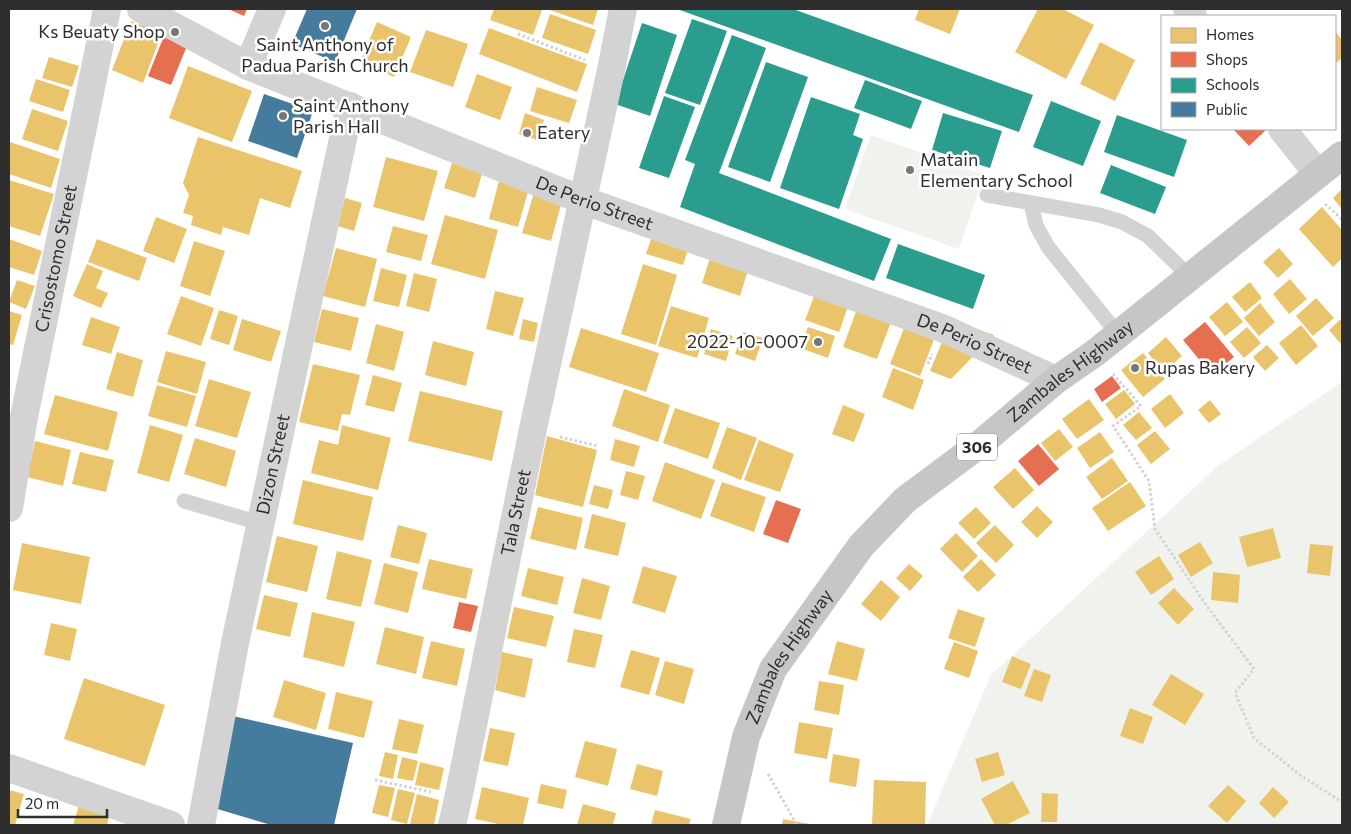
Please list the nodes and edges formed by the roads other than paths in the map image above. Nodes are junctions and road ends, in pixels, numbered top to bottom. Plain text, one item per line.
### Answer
1 (107, 9) edge
2 (141, 9) edge
3 (272, 9) edge
4 (623, 9) edge
5 (248, 66) junction
6 (350, 106) junction
7 (1283, 130) edge
8 (1342, 155) edge
9 (1318, 174) junction
10 (987, 195) dead end
11 (582, 200) junction
12 (1031, 203) junction
13 (1190, 277) junction
14 (1118, 334) junction
15 (1056, 380) junction
16 (184, 501) dead end
17 (9, 508) edge
18 (260, 523) junction
19 (9, 768) edge
20 (171, 825) edge
21 (201, 825) edge
22 (452, 825) edge
23 (726, 825) edge

1 - 17 street, Crisostomo Street
2 - 5 street, De Perio Street
3 - 5 street
4 - 11 street, Tala Street
5 - 6 street, De Perio Street
6 - 11 street, De Perio Street
6 - 18 street, Dizon Street
7 - 9 street
8 - 9 main road, Zambales Highway / 306
9 - 13 main road, Zambales Highway / 306
10 - 12 lane
11 - 15 street, De Perio Street
11 - 22 street, Tala Street
12 - 13 lane
12 - 14 lane
13 - 14 main road, Zambales Highway / 306
14 - 15 main road, Zambales Highway / 306
15 - 23 main road, Zambales Highway / 306
16 - 18 lane
18 - 21 street, Dizon Street
19 - 20 street

